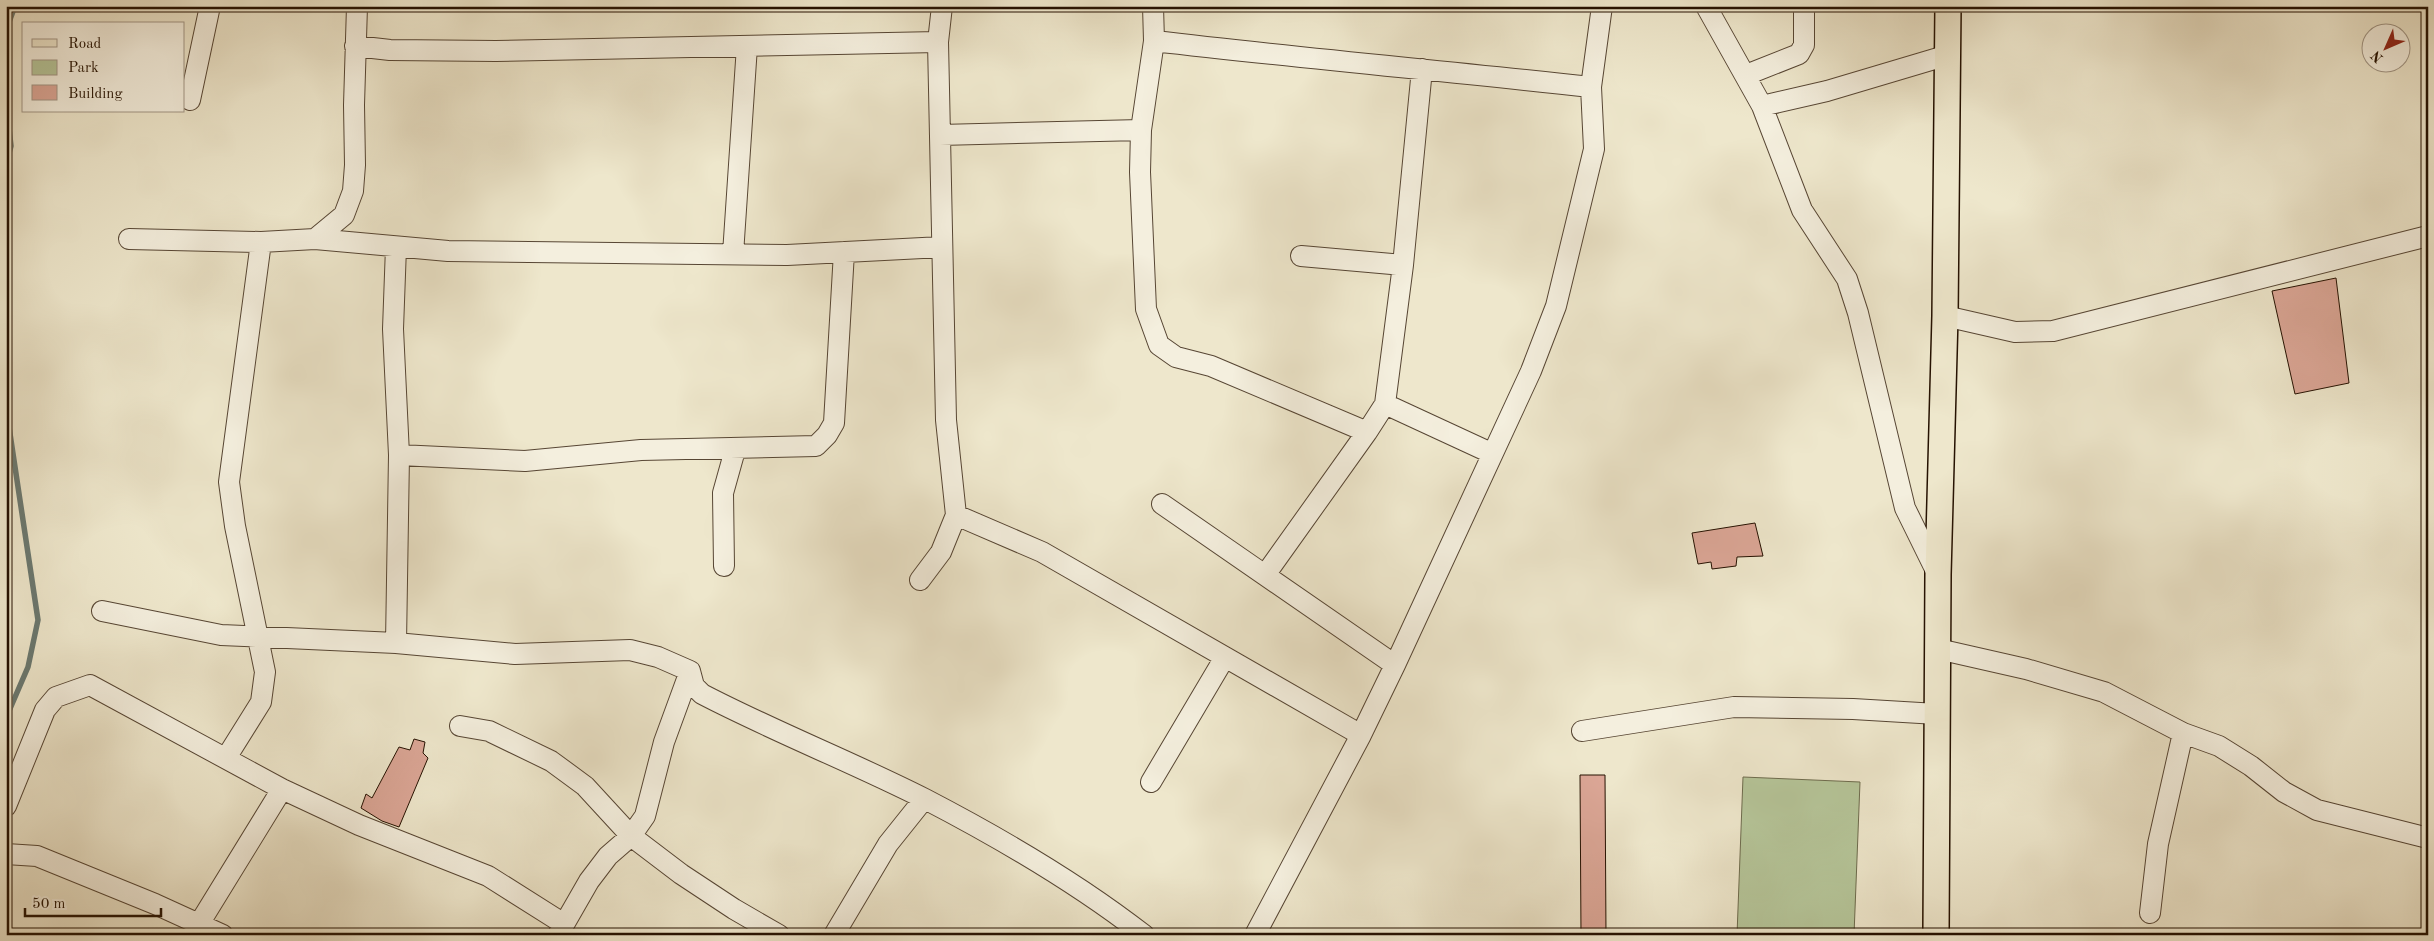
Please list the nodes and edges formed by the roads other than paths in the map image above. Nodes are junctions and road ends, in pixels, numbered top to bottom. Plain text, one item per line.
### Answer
1 (210, 6) edge
2 (357, 6) edge
3 (942, 6) edge
4 (1153, 6) edge
5 (1602, 6) edge
6 (1706, 6) edge
7 (1804, 6) edge
8 (1948, 6) edge
9 (1154, 41) junction
10 (938, 42) junction
11 (355, 46) junction
12 (747, 46) junction
13 (1948, 55) junction
14 (1422, 69) junction
15 (1746, 75) junction
16 (1591, 87) junction
17 (190, 100) dead end
18 (1762, 106) junction
19 (1141, 130) junction
20 (940, 135) junction
21 (344, 215) junction
22 (2428, 236) edge
23 (129, 239) dead end
24 (316, 240) junction
25 (261, 242) junction
26 (359, 244) junction
27 (396, 247) junction
28 (942, 247) junction
29 (844, 252) junction
30 (733, 254) junction
31 (1301, 256) dead end
32 (1402, 265) junction
33 (1945, 316) junction
34 (1385, 404) junction
35 (1367, 432) junction
36 (735, 450) junction
37 (1491, 453) junction
38 (399, 455) junction
39 (1162, 504) dead end
40 (956, 515) junction
41 (724, 566) dead end
42 (1265, 575) junction
43 (1938, 576) junction
44 (920, 580) dead end
45 (102, 611) dead end
46 (257, 635) junction
47 (396, 643) junction
48 (1938, 649) junction
49 (1225, 657) junction
50 (1395, 665) junction
51 (690, 670) junction
52 (1937, 714) junction
53 (460, 726) dead end
54 (1582, 731) dead end
55 (2183, 733) junction
56 (1361, 735) junction
57 (226, 758) junction
58 (1151, 782) dead end
59 (282, 789) junction
60 (924, 799) junction
61 (6, 806) edge
62 (631, 836) junction
63 (2428, 838) edge
64 (6, 854) edge
65 (2150, 913) dead end
66 (199, 924) junction
67 (561, 929) edge
68 (223, 935) edge
69 (779, 935) edge
70 (834, 935) edge
71 (1144, 935) edge
72 (1255, 935) edge
73 (1936, 935) edge

1 - 17 street
2 - 11 street
3 - 10 street
4 - 9 street
5 - 16 street
6 - 15 street
7 - 15 street
8 - 13 main road
9 - 14 street
9 - 19 street
10 - 12 street
10 - 20 street
11 - 12 street
11 - 21 street
12 - 30 street
13 - 18 street
13 - 33 main road
14 - 16 street
14 - 32 street
15 - 18 street
16 - 37 street
18 - 43 street
19 - 20 street
19 - 35 street
20 - 28 street
21 - 24 street
21 - 26 street
22 - 33 street
23 - 25 street
24 - 25 street
24 - 26 street
25 - 46 street
26 - 27 street
27 - 30 street
27 - 38 street
28 - 29 street
28 - 40 street
29 - 30 street
29 - 36 street
31 - 32 street
32 - 34 street
33 - 43 main road
34 - 35 street
34 - 37 street
35 - 42 street
36 - 38 street
36 - 41 street
37 - 50 street
38 - 47 street
39 - 42 street
40 - 44 street
40 - 49 street
42 - 50 street
43 - 48 main road
45 - 46 street
46 - 47 street
46 - 57 street
47 - 51 street
48 - 52 main road
48 - 55 street
49 - 56 street
49 - 58 street
50 - 56 street
51 - 60 street
51 - 62 street
52 - 54 street
52 - 73 main road
53 - 62 street
55 - 63 street
55 - 65 street
56 - 72 street
57 - 59 street
57 - 61 street
59 - 66 street
59 - 67 street
60 - 70 street
60 - 71 street
62 - 67 street
62 - 69 street
64 - 66 street
66 - 68 street

